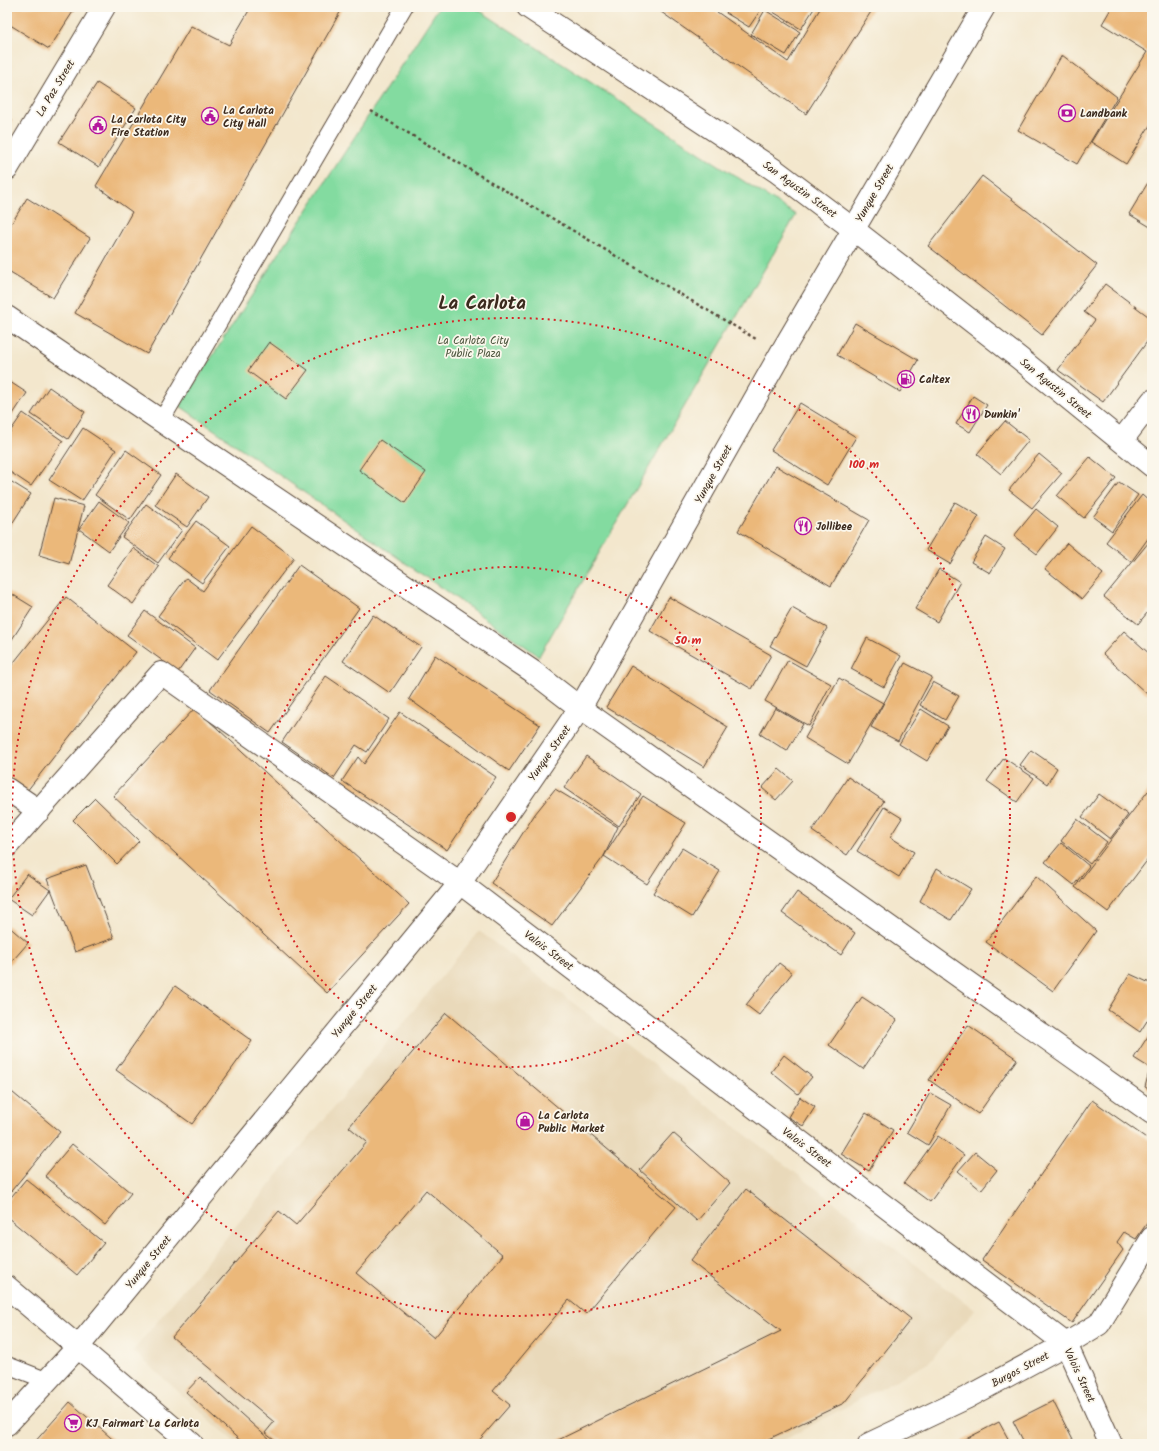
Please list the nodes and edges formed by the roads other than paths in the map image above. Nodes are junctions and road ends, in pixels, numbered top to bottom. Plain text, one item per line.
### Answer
1 (104, 7) edge
2 (404, 7) edge
3 (528, 7) edge
4 (984, 7) edge
5 (7, 169) edge
6 (853, 229) junction
7 (7, 317) edge
8 (1152, 401) edge
9 (161, 420) junction
10 (1122, 440) junction
11 (1152, 466) edge
12 (580, 708) junction
13 (7, 789) edge
14 (39, 811) junction
15 (7, 846) edge
16 (460, 883) junction
17 (1152, 1113) edge
18 (1152, 1238) edge
19 (7, 1288) edge
20 (1066, 1344) junction
21 (78, 1347) junction
22 (7, 1365) edge
23 (48, 1380) junction
24 (7, 1424) edge
25 (192, 1444) edge
26 (869, 1444) edge
27 (1111, 1444) edge

1 - 5 street, La Paz Street
2 - 9 lane
3 - 6 street, San Agustin Street
4 - 6 street, Yunque Street
6 - 10 street, San Agustin Street
6 - 12 street, Yunque Street
7 - 9 street
8 - 10 street
9 - 12 street
10 - 11 street, San Agustin Street
12 - 16 street, Yunque Street
12 - 17 street
13 - 14 street
14 - 15 street
14 - 16 street, Valois Street
16 - 20 street, Valois Street
16 - 21 street, Yunque Street
18 - 20 street, Burgos Street
19 - 21 street
20 - 26 street, Burgos Street
20 - 27 street, Valois Street
21 - 23 street, Yunque Street
21 - 25 street
22 - 23 lane
23 - 24 street, Yunque Street

